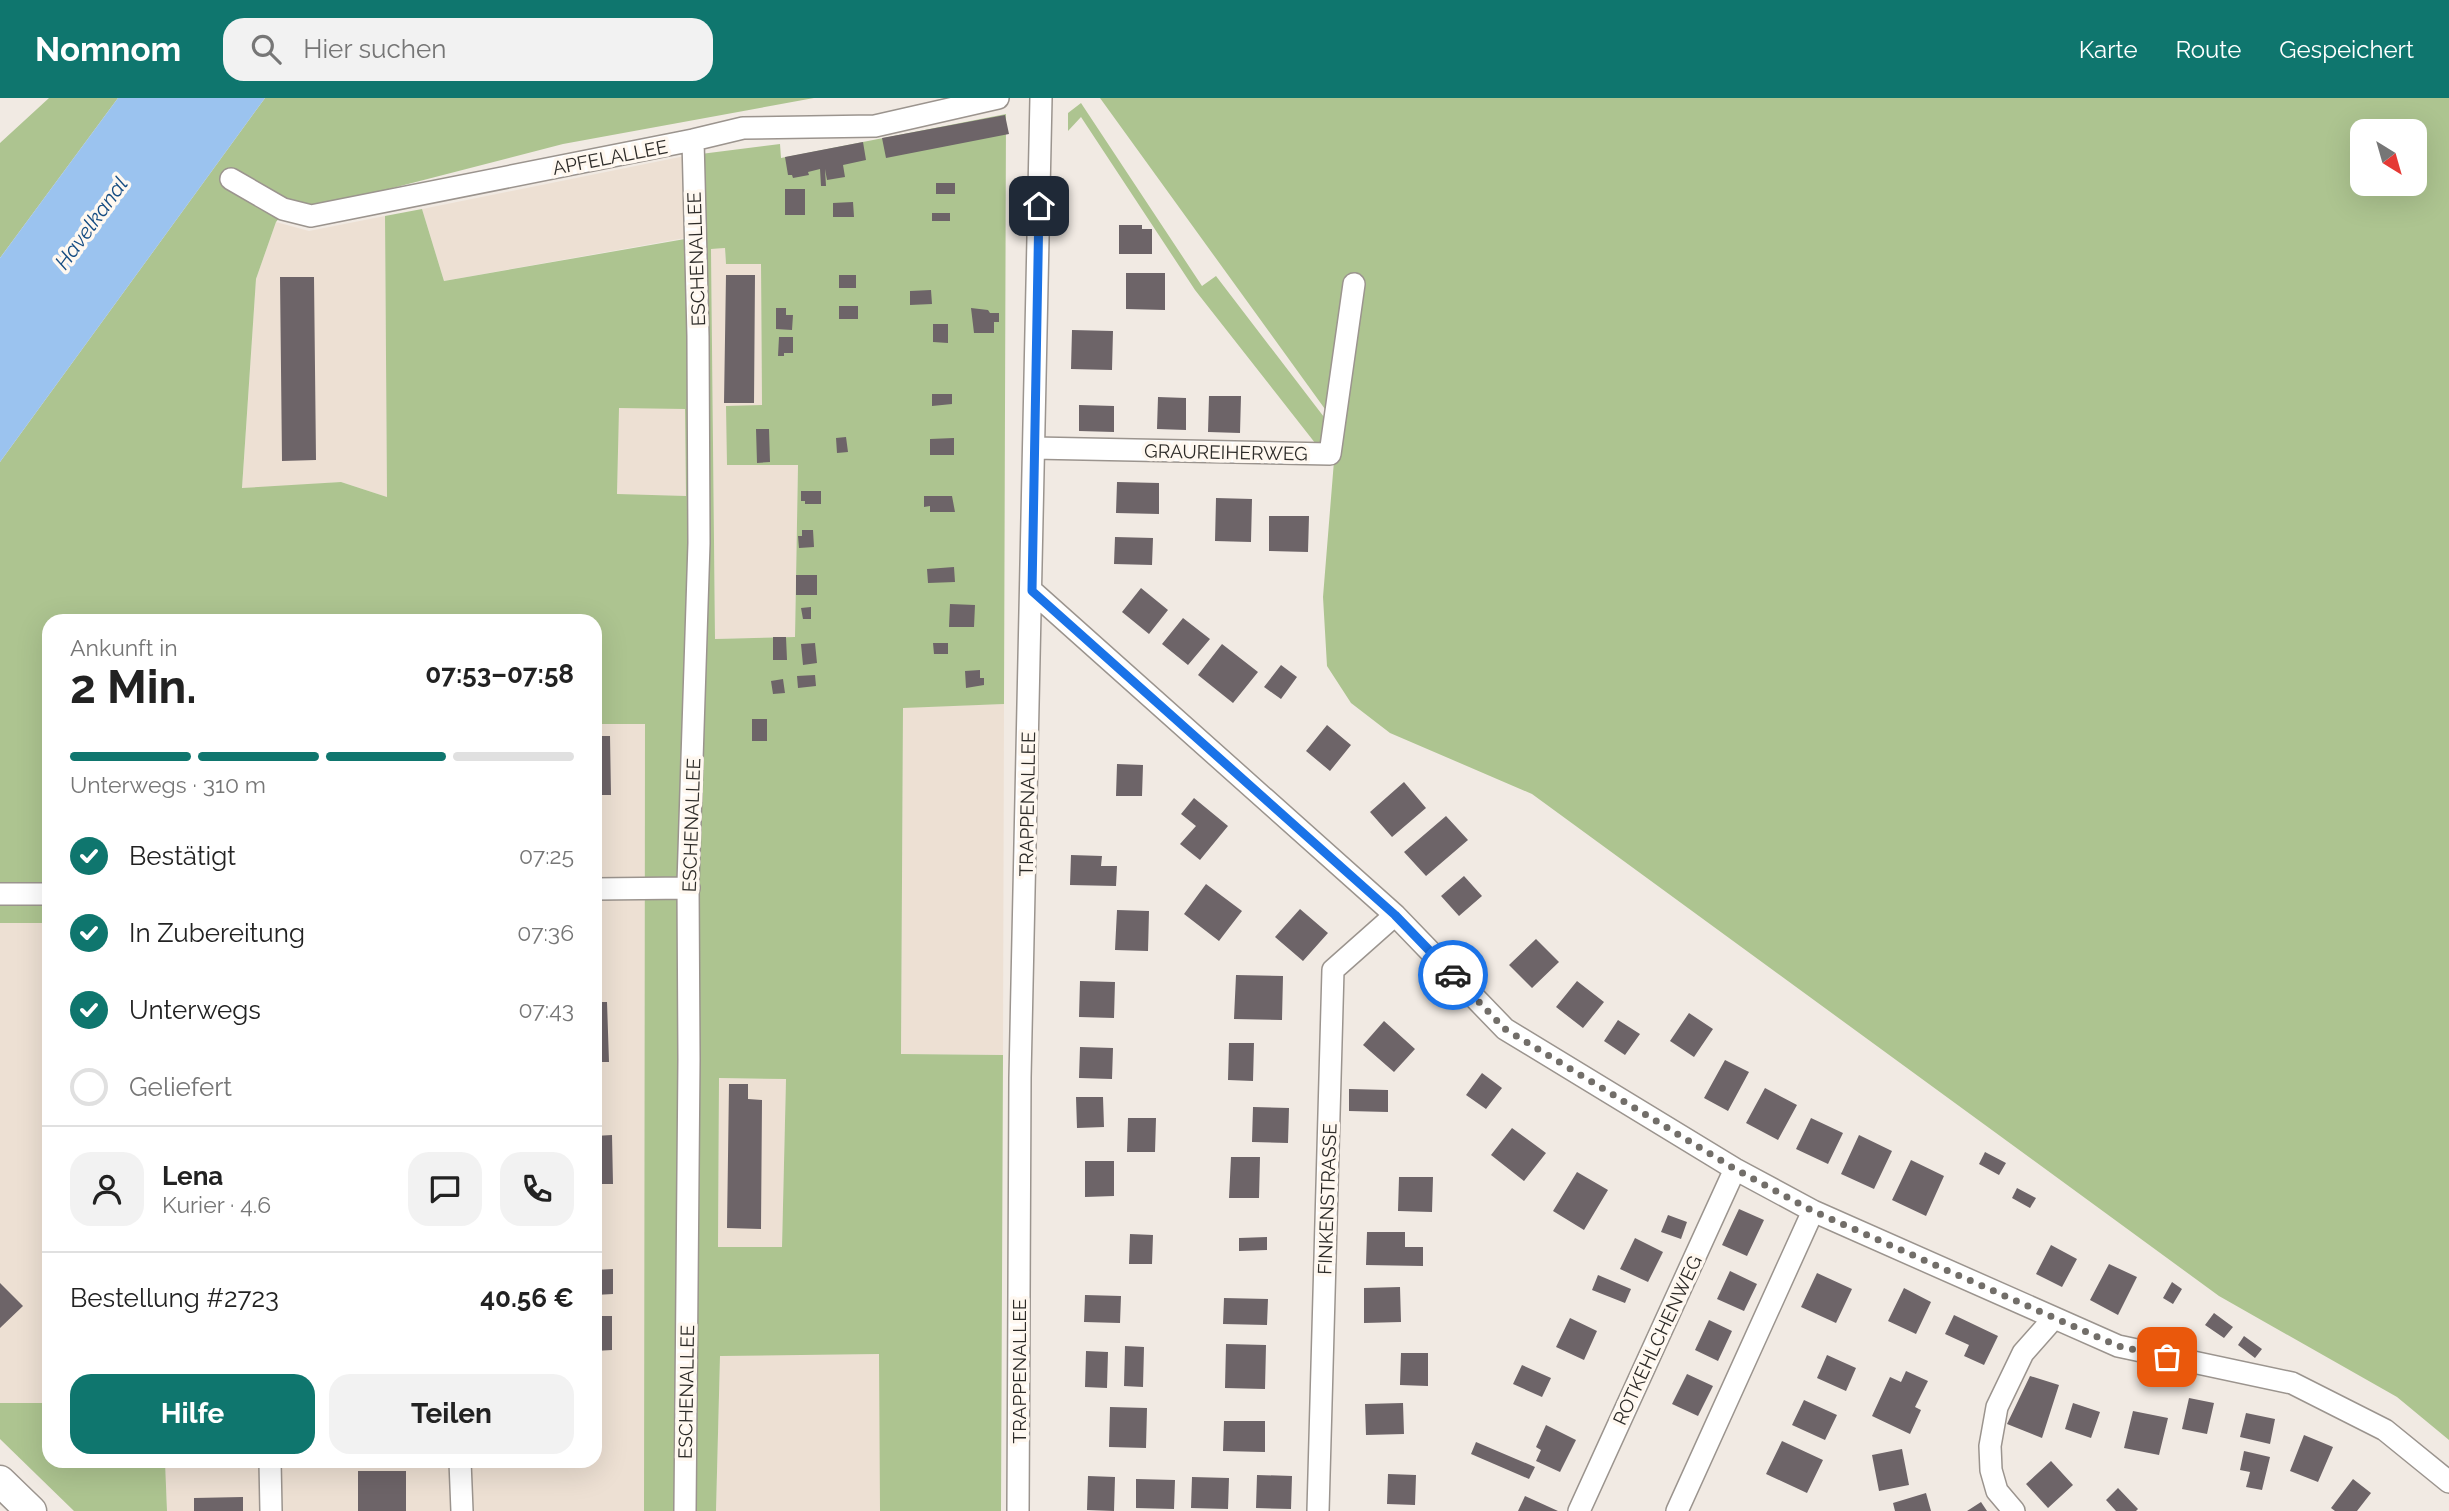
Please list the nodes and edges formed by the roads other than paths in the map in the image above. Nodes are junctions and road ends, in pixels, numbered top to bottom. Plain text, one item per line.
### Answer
1 (998, 98) edge
2 (1041, 98) edge
3 (693, 140) junction
4 (231, 179) dead end
5 (1354, 285) dead end
6 (1034, 448) junction
7 (1032, 591) junction
8 (688, 888) junction
9 (602, 889) edge
10 (0, 894) edge
11 (42, 894) edge
12 (1395, 915) junction
13 (1735, 1169) junction
14 (1813, 1211) junction
15 (2053, 1319) junction
16 (270, 1468) edge
17 (460, 1468) edge
18 (0, 1481) edge
19 (2449, 1482) edge
20 (31, 1511) edge
21 (271, 1511) edge
22 (462, 1511) edge
23 (685, 1511) edge
24 (1018, 1511) edge
25 (1318, 1511) edge
26 (1579, 1511) edge
27 (1677, 1511) edge
28 (2014, 1511) edge

1 - 3 street, APFELALLEE
2 - 6 street, TRAPPENALLEE
3 - 4 street, APFELALLEE
3 - 8 street, ESCHENALLEE
5 - 6 street, GRAUREIHERWEG
6 - 7 street, TRAPPENALLEE
7 - 12 street
7 - 24 street, TRAPPENALLEE
8 - 9 street
8 - 23 street, ESCHENALLEE
10 - 11 street
12 - 13 street
12 - 25 street, FINKENSTRASSE
13 - 14 street
13 - 26 street, ROTKEHLCHENWEG
14 - 15 street
14 - 27 street
15 - 19 street
15 - 28 street
16 - 21 street
17 - 22 street
18 - 20 main road

